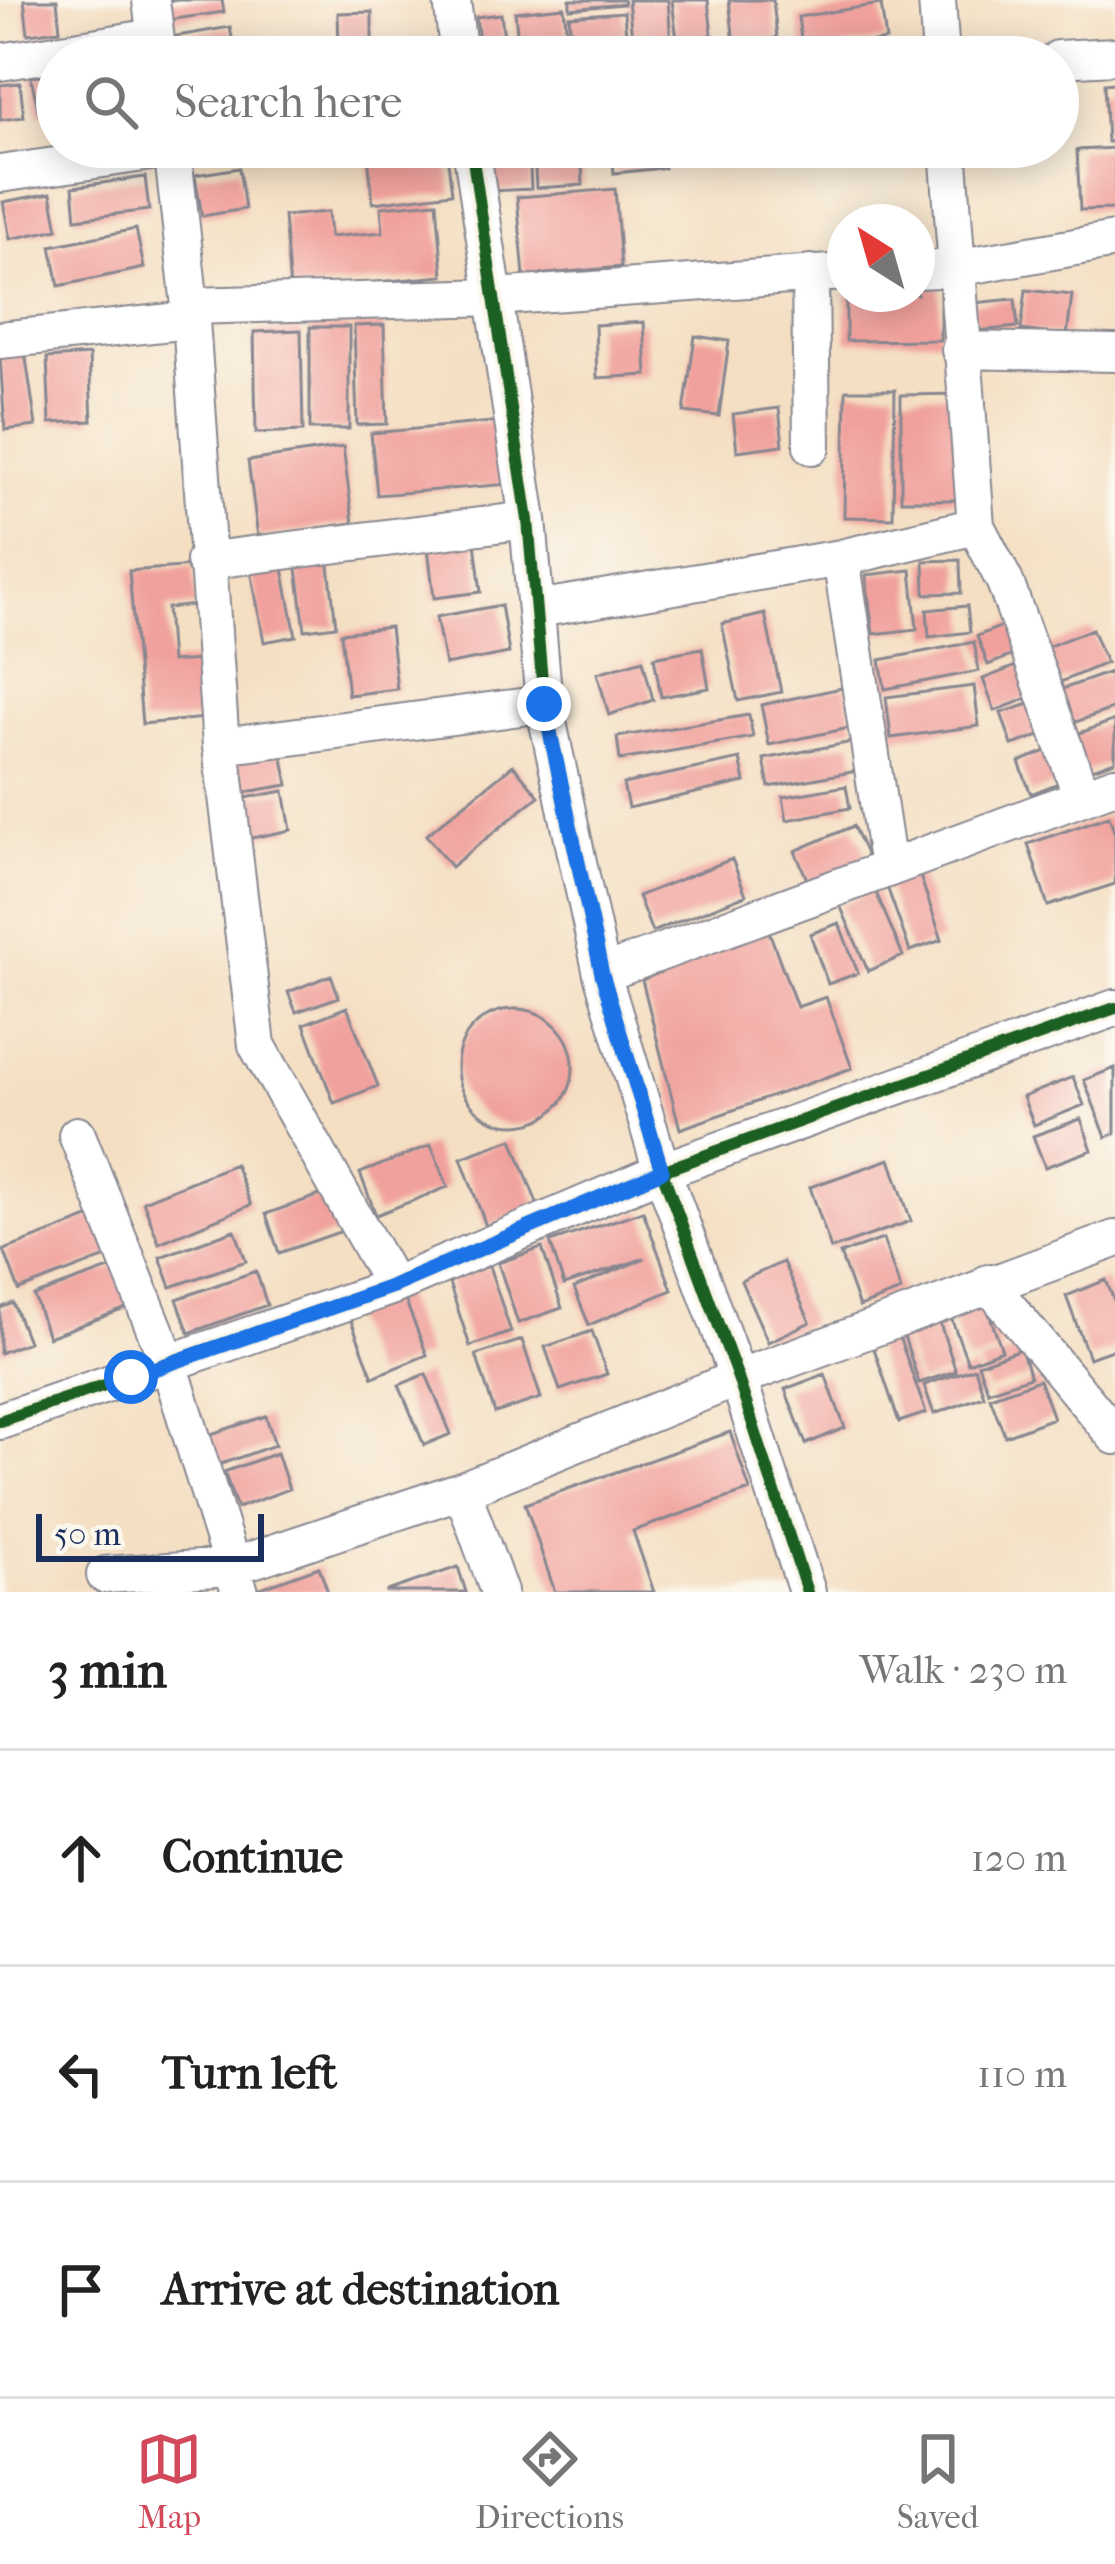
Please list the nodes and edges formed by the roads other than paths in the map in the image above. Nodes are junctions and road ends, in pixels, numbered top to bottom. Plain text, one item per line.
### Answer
1 (151, 0) edge
2 (452, 0) edge
3 (938, 0) edge
4 (155, 36) edge
5 (456, 36) edge
6 (940, 36) edge
7 (1115, 56) edge
8 (1079, 58) edge
9 (36, 59) edge
10 (0, 62) edge
11 (40, 168) edge
12 (174, 168) edge
13 (474, 168) edge
14 (949, 168) edge
15 (0, 174) edge
16 (1115, 240) edge
17 (956, 268) junction
18 (935, 269) edge
19 (827, 272) edge
20 (494, 297) junction
21 (190, 313) junction
22 (0, 340) edge
23 (960, 350) junction
24 (1115, 353) edge
25 (812, 446) dead end
26 (528, 520) junction
27 (976, 526) junction
28 (841, 558) junction
29 (204, 561) junction
30 (537, 609) junction
31 (544, 704) junction
32 (221, 746) junction
33 (1099, 791) edge
34 (888, 867) junction
35 (602, 974) junction
36 (1115, 1008) edge
37 (77, 1135) dead end
38 (662, 1171) junction
39 (1115, 1239) edge
40 (988, 1283) junction
41 (393, 1286) junction
42 (170, 1366) junction
43 (738, 1378) junction
44 (0, 1421) edge
45 (1115, 1436) edge
46 (462, 1490) junction
47 (105, 1575) dead end
48 (236, 1580) edge
49 (499, 1592) edge
50 (807, 1592) edge

1 - 4 street
2 - 5 street
3 - 6 street
7 - 8 street
9 - 10 street
11 - 15 street
12 - 21 street
13 - 20 street
14 - 17 street
16 - 17 street
17 - 18 street
17 - 23 street
19 - 20 street
19 - 25 street
20 - 21 street
20 - 26 street
21 - 22 street
21 - 29 street
23 - 24 street
23 - 27 street
26 - 29 street
26 - 30 street
27 - 28 street
27 - 33 street
28 - 30 street
28 - 34 street
29 - 32 street
30 - 31 street
31 - 32 street
31 - 35 street
32 - 41 street
33 - 34 street
34 - 35 street
35 - 38 street
36 - 38 street
37 - 42 street
38 - 41 street
38 - 43 street
39 - 40 street
40 - 43 street
40 - 45 street
41 - 42 street
42 - 44 street
42 - 48 street
43 - 46 street
43 - 50 street
46 - 48 street
46 - 49 street
47 - 48 street

